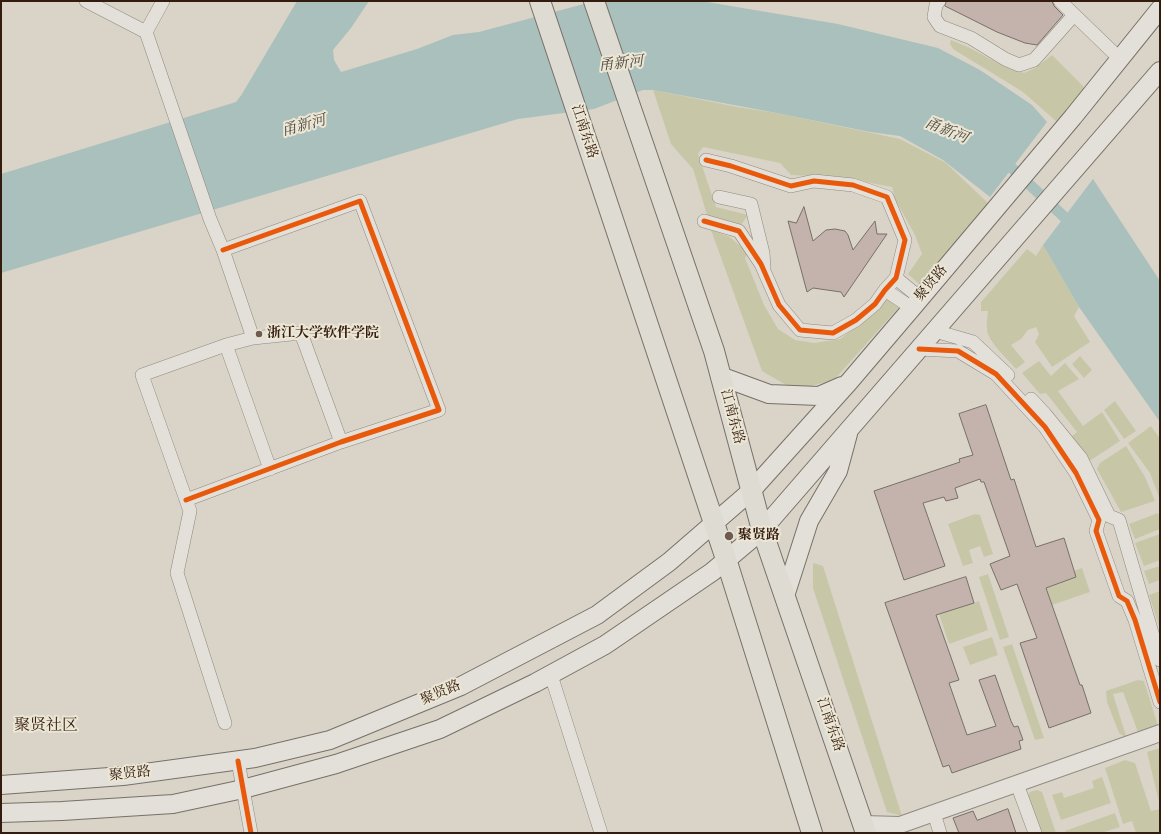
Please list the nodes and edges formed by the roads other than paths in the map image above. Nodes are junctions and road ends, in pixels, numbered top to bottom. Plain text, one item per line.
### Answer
1 (86, 1) edge
2 (164, 1) edge
3 (540, 1) edge
4 (594, 1) edge
5 (939, 1) edge
6 (1060, 1) edge
7 (1160, 9) edge
8 (1074, 15) junction
9 (146, 32) junction
10 (1120, 59) junction
11 (1160, 71) edge
12 (706, 160) dead end
13 (719, 197) dead end
14 (704, 221) dead end
15 (223, 250) junction
16 (764, 271) junction
17 (896, 278) junction
18 (885, 290) junction
19 (916, 303) junction
20 (939, 326) junction
21 (253, 338) junction
22 (226, 345) junction
23 (919, 349) junction
24 (720, 376) junction
25 (849, 382) junction
26 (850, 427) junction
27 (341, 442) junction
28 (270, 468) junction
29 (751, 491) junction
30 (186, 500) junction
31 (713, 523) junction
32 (762, 530) junction
33 (726, 559) junction
34 (785, 596) junction
35 (1160, 660) edge
36 (551, 675) junction
37 (1160, 702) edge
38 (225, 723) dead end
39 (1160, 733) edge
40 (1160, 739) edge
41 (238, 761) junction
42 (1, 785) edge
43 (1018, 786) junction
44 (243, 789) junction
45 (1, 813) edge
46 (934, 815) junction
47 (864, 828) edge
48 (251, 833) edge
49 (601, 833) edge
50 (812, 833) edge
51 (897, 833) edge
52 (940, 833) edge
53 (1035, 833) edge

1 - 9 street
2 - 9 street
3 - 31 main road, 江南东路
4 - 24 main road, 江南东路
5 - 8 street
6 - 8 street
7 - 10 main road, 聚贤路
8 - 10 street
9 - 15 street
10 - 19 main road, 聚贤路
11 - 20 main road
12 - 17 street
13 - 16 street
14 - 16 street
15 - 21 street
15 - 27 street
16 - 18 street
17 - 18 street
17 - 19 street
18 - 19 street
19 - 25 main road, 聚贤路
20 - 23 main road
20 - 35 street
21 - 22 street
21 - 27 street
22 - 28 street
22 - 30 street
23 - 26 main road
23 - 37 street
24 - 25 main road
24 - 29 main road, 江南东路
25 - 29 main road, 聚贤路
26 - 32 main road
26 - 34 main road
27 - 28 street
28 - 30 street
29 - 31 main road, 聚贤路
29 - 32 main road, 江南东路
30 - 38 street
31 - 33 main road, 江南东路
31 - 41 main road, 聚贤路
32 - 33 main road
32 - 34 main road, 江南东路
33 - 36 main road
33 - 50 main road, 江南东路
34 - 47 main road, 江南东路
36 - 44 main road
36 - 49 street
39 - 43 street
40 - 43 street
41 - 42 main road, 聚贤路
41 - 44 street
43 - 46 street
43 - 53 street
44 - 45 main road
44 - 48 street
46 - 47 street
46 - 51 street
46 - 52 street

